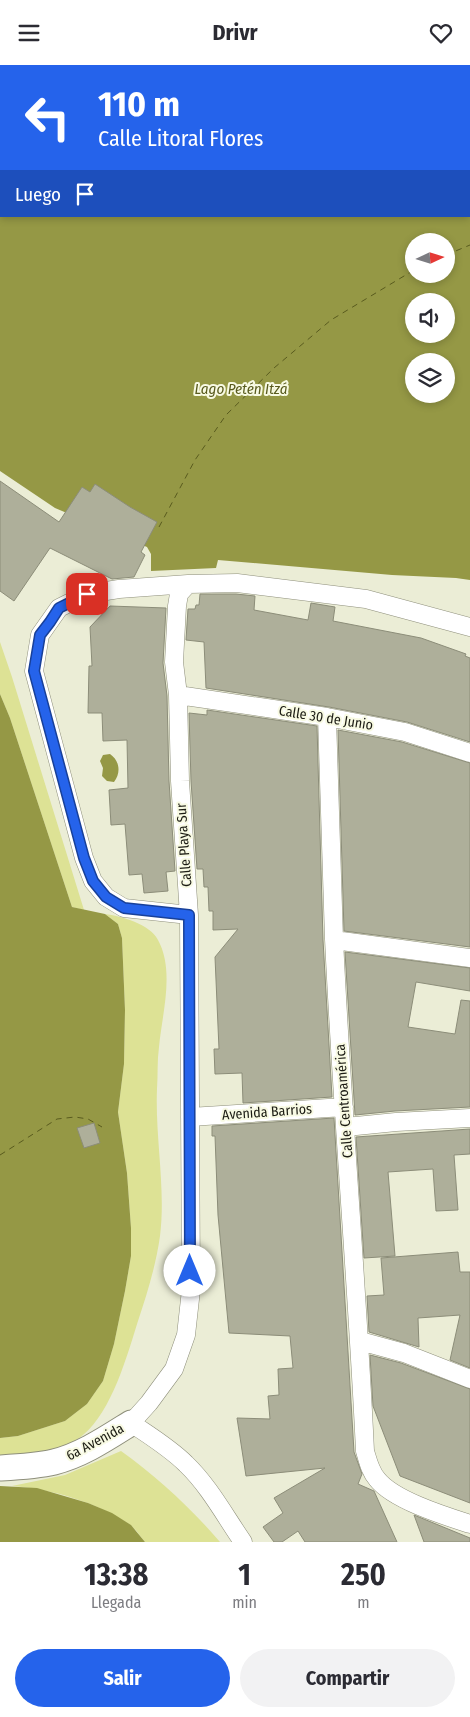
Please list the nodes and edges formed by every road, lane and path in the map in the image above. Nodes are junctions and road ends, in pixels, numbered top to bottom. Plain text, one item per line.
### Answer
1 (188, 584) junction
2 (470, 627) edge
3 (178, 695) junction
4 (327, 717) junction
5 (470, 753) edge
6 (189, 915) junction
7 (334, 939) junction
8 (470, 958) edge
9 (344, 1107) junction
10 (190, 1117) junction
11 (470, 1118) edge
12 (346, 1127) junction
13 (360, 1341) junction
14 (470, 1379) edge
15 (131, 1423) junction
16 (0, 1468) edge
17 (470, 1524) edge
18 (243, 1542) edge

1 - 2 street
1 - 3 street, Calle Playa Sur
1 - 6 street
3 - 4 street, Calle 30 de Junio
3 - 6 street, Calle Playa Sur
4 - 5 street, Calle 30 de Junio
4 - 7 street, Calle Centroamérica
6 - 10 street, Calle Playa Sur
7 - 8 street
7 - 9 street, Calle Centroamérica
9 - 10 street, Avenida Barrios
9 - 12 street, Calle Centroamérica
10 - 15 street, Calle Playa Sur
11 - 12 street
12 - 13 street, Calle Centroamérica
13 - 14 street
13 - 17 street, Calle Centroamérica
15 - 16 street, 6a Avenida
15 - 18 street

